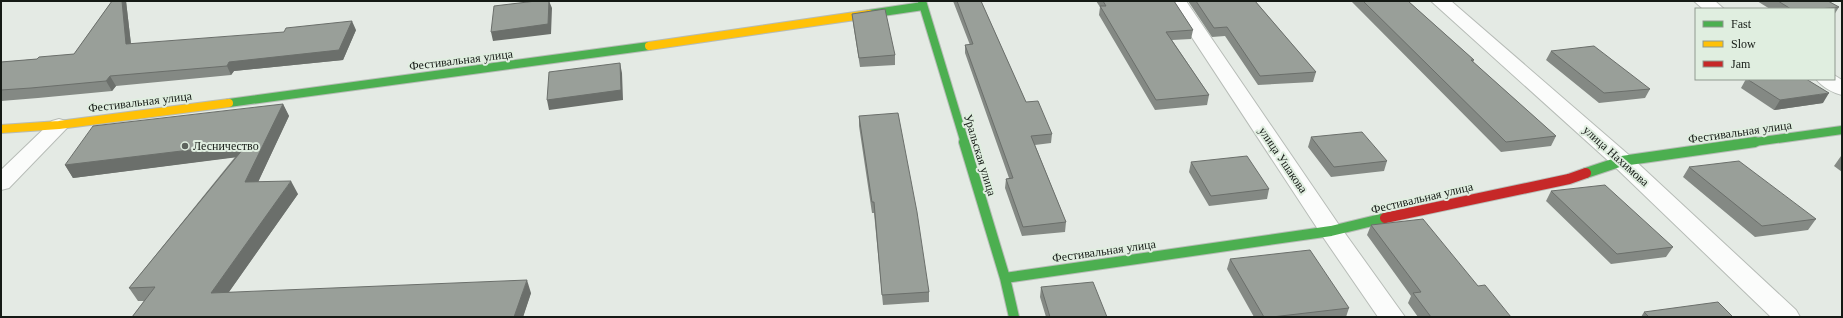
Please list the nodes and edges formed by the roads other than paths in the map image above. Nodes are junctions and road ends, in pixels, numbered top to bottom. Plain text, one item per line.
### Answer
1 (1177, 1) edge
2 (1440, 1) edge
3 (1703, 1) edge
4 (922, 4) edge
5 (1714, 8) edge
6 (1828, 80) edge
7 (1842, 89) edge
8 (59, 124) junction
9 (1, 129) edge
10 (1842, 130) edge
11 (1622, 161) junction
12 (1, 183) edge
13 (1331, 230) junction
14 (1005, 278) junction
15 (1014, 317) edge
16 (1392, 317) edge
17 (1787, 317) edge

1 - 13 street, улица Ушакова
2 - 11 street, улица Нахимова
3 - 5 street
4 - 8 street, Фестивальная улица
4 - 14 street, Уральская улица
6 - 7 street
8 - 9 street, Фестивальная улица
8 - 12 street
10 - 11 street, Фестивальная улица
11 - 13 street, Фестивальная улица
11 - 17 street, улица Нахимова
13 - 14 street, Фестивальная улица
13 - 16 street, улица Ушакова
14 - 15 street, Уральская улица

